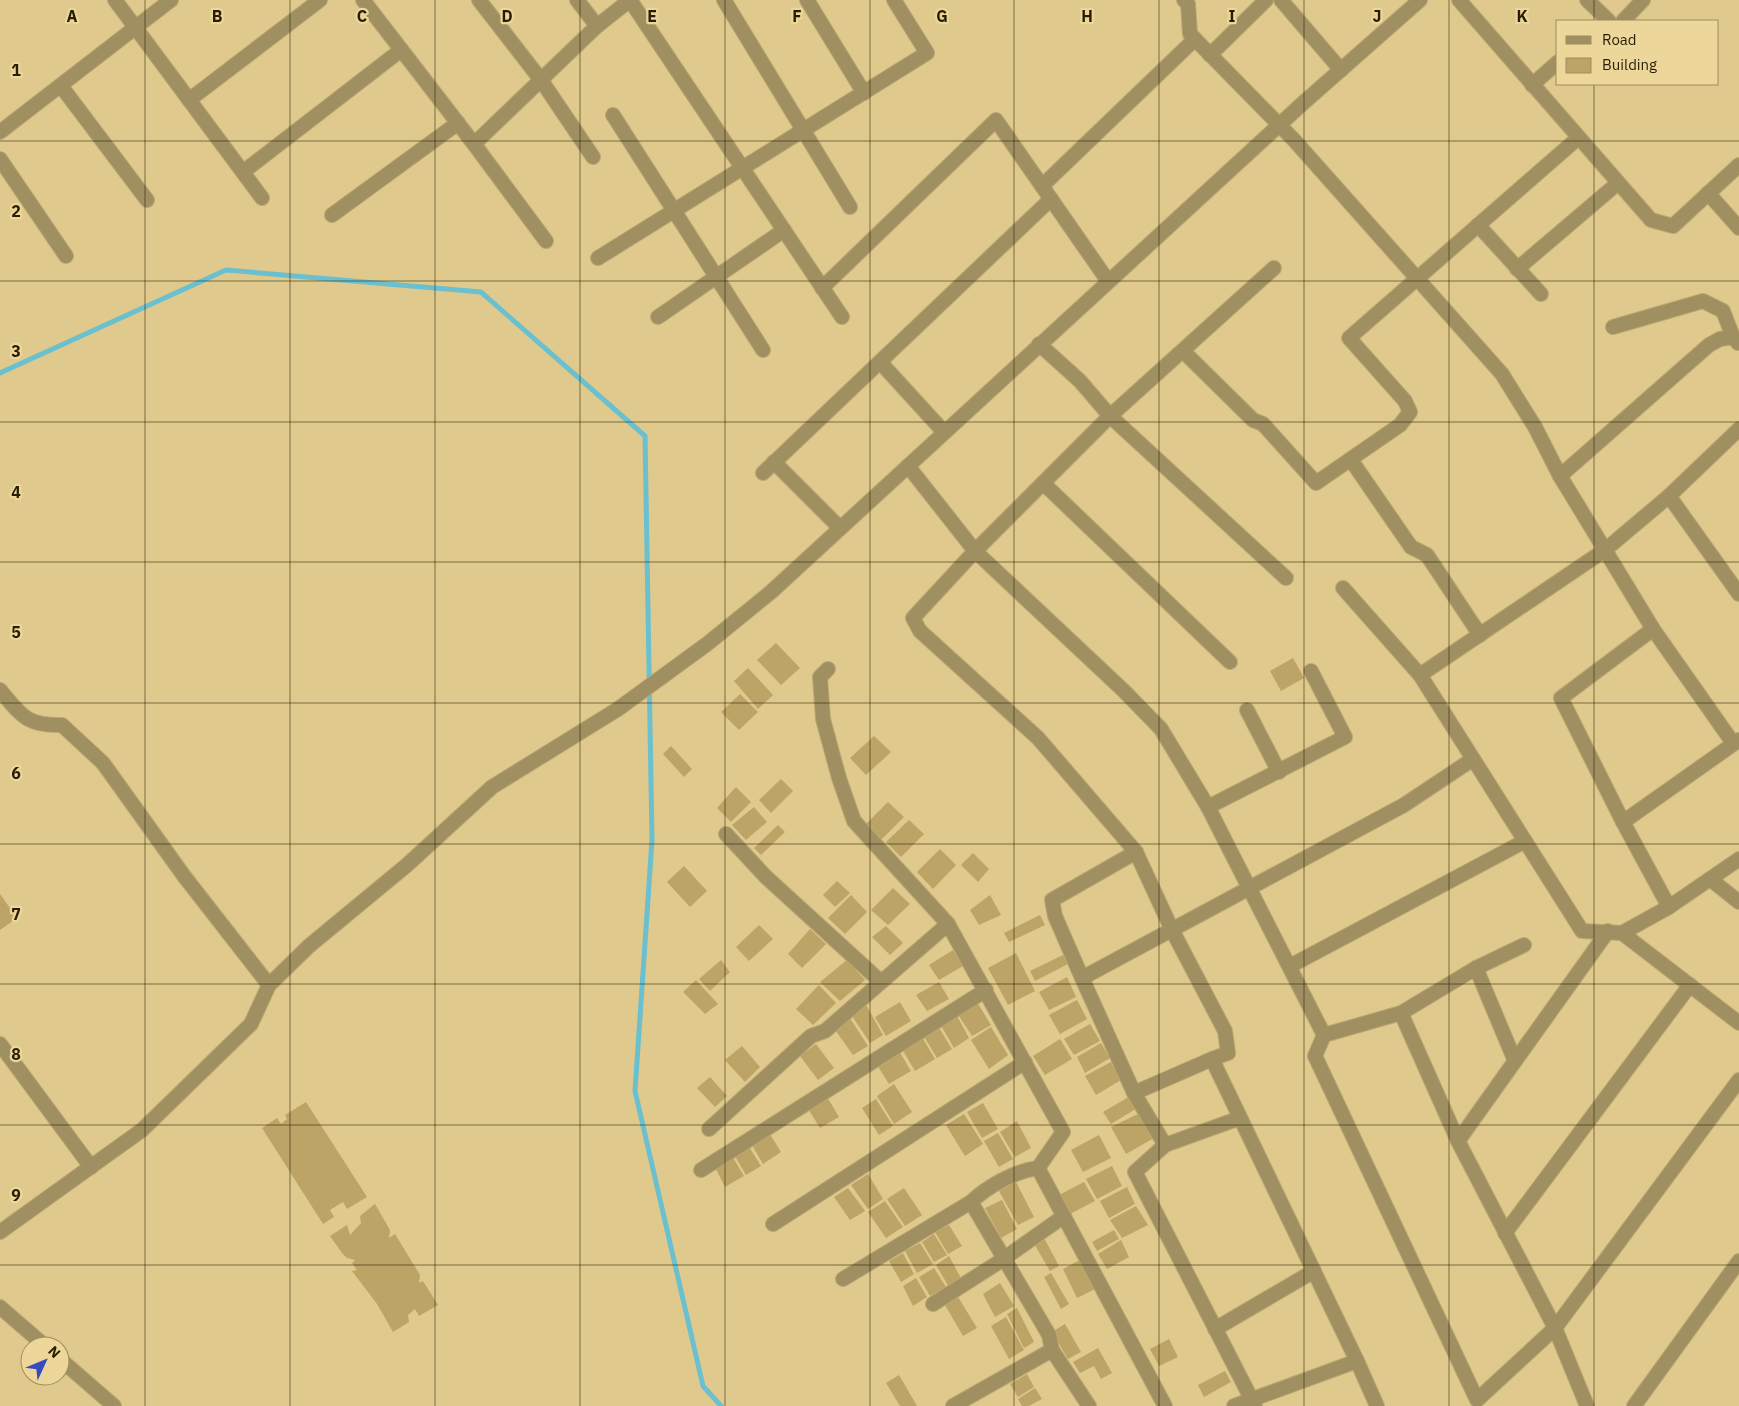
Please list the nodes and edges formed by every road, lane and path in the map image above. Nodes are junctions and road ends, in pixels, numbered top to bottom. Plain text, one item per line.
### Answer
1 (115, 0) edge
2 (171, 0) edge
3 (320, 0) edge
4 (362, 0) edge
5 (479, 0) edge
6 (577, 0) edge
7 (630, 0) edge
8 (724, 0) edge
9 (807, 0) edge
10 (894, 0) edge
11 (1266, 0) edge
12 (1281, 0) edge
13 (1420, 0) edge
14 (1459, 0) edge
15 (1587, 0) edge
16 (1643, 0) edge
17 (1188, 1) edge
18 (1606, 20) edge
19 (1624, 20) edge
20 (597, 26) junction
21 (136, 28) junction
22 (1195, 39) junction
23 (401, 50) junction
24 (1210, 55) junction
25 (1556, 64) edge
26 (1341, 70) junction
27 (540, 80) junction
28 (1532, 85) junction
29 (61, 86) junction
30 (864, 92) junction
31 (189, 100) junction
32 (613, 115) dead end
33 (458, 123) junction
34 (1278, 126) junction
35 (803, 130) junction
36 (0, 132) edge
37 (1578, 138) junction
38 (474, 144) junction
39 (593, 157) dead end
40 (0, 159) edge
41 (1739, 165) edge
42 (742, 168) junction
43 (243, 172) junction
44 (1618, 183) junction
45 (1042, 186) junction
46 (1708, 193) junction
47 (262, 198) dead end
48 (1051, 199) junction
49 (147, 200) dead end
50 (850, 207) dead end
51 (674, 211) junction
52 (332, 215) dead end
53 (1478, 225) junction
54 (1739, 228) edge
55 (784, 230) junction
56 (546, 240) dead end
57 (66, 256) dead end
58 (598, 258) dead end
59 (1274, 268) dead end
60 (1517, 269) junction
61 (716, 276) junction
62 (1418, 279) junction
63 (1108, 281) junction
64 (822, 288) junction
65 (1541, 294) dead end
66 (658, 317) dead end
67 (842, 317) dead end
68 (1613, 327) dead end
69 (1736, 340) edge
70 (1040, 344) junction
71 (763, 350) dead end
72 (1183, 351) junction
73 (880, 362) junction
74 (1110, 416) junction
75 (1739, 429) edge
76 (944, 432) junction
77 (1352, 460) junction
78 (774, 462) junction
79 (908, 466) junction
80 (763, 472) dead end
81 (1560, 476) junction
82 (1043, 483) junction
83 (1668, 496) junction
84 (840, 528) junction
85 (1605, 550) junction
86 (975, 551) junction
87 (1286, 578) dead end
88 (1343, 588) dead end
89 (1739, 594) edge
90 (1653, 629) junction
91 (1480, 635) junction
92 (1230, 662) dead end
93 (828, 670) dead end
94 (1311, 671) dead end
95 (1420, 675) junction
96 (0, 690) edge
97 (1247, 710) dead end
98 (1736, 742) edge
99 (1473, 759) junction
100 (1279, 772) junction
101 (1208, 807) junction
102 (1622, 822) junction
103 (726, 834) dead end
104 (1525, 841) junction
105 (1136, 852) junction
106 (1739, 859) edge
107 (1710, 879) junction
108 (1250, 888) junction
109 (1739, 902) edge
110 (1669, 907) junction
111 (948, 924) junction
112 (1172, 930) junction
113 (1615, 932) junction
114 (1524, 945) dead end
115 (1290, 966) junction
116 (1476, 968) junction
117 (1082, 978) junction
118 (880, 981) junction
119 (269, 985) junction
120 (1690, 985) junction
121 (986, 990) junction
122 (1401, 1013) junction
123 (1739, 1023) edge
124 (1324, 1034) junction
125 (0, 1044) edge
126 (1212, 1059) junction
127 (1515, 1061) junction
128 (1025, 1062) junction
129 (1739, 1080) edge
130 (1134, 1093) junction
131 (1240, 1118) junction
132 (709, 1129) dead end
133 (1458, 1140) junction
134 (1165, 1145) junction
135 (91, 1167) junction
136 (1038, 1168) junction
137 (701, 1170) dead end
138 (971, 1202) junction
139 (1064, 1216) junction
140 (773, 1224) dead end
141 (0, 1232) edge
142 (1505, 1233) junction
143 (1005, 1256) junction
144 (1739, 1261) edge
145 (1314, 1271) junction
146 (843, 1279) dead end
147 (933, 1304) dead end
148 (0, 1307) edge
149 (1555, 1328) junction
150 (1215, 1329) junction
151 (33, 1336) edge
152 (1052, 1350) junction
153 (1357, 1361) junction
154 (70, 1368) edge
155 (1253, 1403) edge
156 (1479, 1403) edge
157 (114, 1406) edge
158 (953, 1406) edge
159 (1088, 1406) edge
160 (1165, 1406) edge
161 (1234, 1406) edge
162 (1377, 1406) edge
163 (1587, 1406) edge
164 (1634, 1406) edge

1 - 21 street
2 - 21 street
3 - 31 street
4 - 23 street
5 - 27 street
6 - 20 street
7 - 20 street
7 - 42 street
8 - 35 street
9 - 30 street
10 - 30 street
11 - 24 street
12 - 26 street
13 - 26 street
14 - 28 street
15 - 18 street
16 - 19 street
17 - 22 street
20 - 27 street
21 - 29 street
21 - 31 street
22 - 24 street
22 - 45 street
23 - 33 street
23 - 43 street
24 - 34 street
25 - 28 street
26 - 34 street
27 - 38 street
27 - 39 street
28 - 37 street
29 - 36 street
29 - 49 street
30 - 35 street
31 - 43 street
32 - 51 street
33 - 38 street
33 - 52 street
34 - 62 street
34 - 63 street
35 - 42 street
35 - 50 street
37 - 44 street
37 - 53 street
38 - 56 street
40 - 57 street
41 - 46 street
42 - 51 street
42 - 55 street
43 - 47 street
44 - 46 street
44 - 60 street
45 - 48 street
45 - 64 street
46 - 54 street
48 - 63 street
48 - 73 street
51 - 58 street
51 - 61 street
53 - 60 street
53 - 62 street
55 - 61 street
55 - 64 street
59 - 72 street
60 - 65 street
61 - 66 street
61 - 71 street
62 - 77 street
62 - 81 street
63 - 70 street
64 - 67 street
68 - 69 street
69 - 81 street
70 - 74 street
70 - 76 street
72 - 74 street
72 - 77 street
73 - 76 street
73 - 78 street
74 - 82 street
74 - 87 street
75 - 83 street
76 - 79 street
77 - 91 street
78 - 80 street
78 - 84 street
79 - 84 street
79 - 86 street
81 - 85 street
82 - 86 street
82 - 92 street
83 - 85 street
83 - 89 street
84 - 119 street
85 - 90 street
85 - 91 street
86 - 101 street
86 - 105 street
88 - 95 street
90 - 98 street
90 - 102 street
91 - 95 street
93 - 111 street
94 - 100 street
95 - 99 street
96 - 119 street
97 - 100 street
98 - 102 street
99 - 104 street
99 - 108 street
100 - 101 street
101 - 108 street
102 - 110 street
103 - 118 street
104 - 113 street
104 - 115 street
105 - 112 street
105 - 117 street
106 - 107 street
107 - 109 street
107 - 110 street
108 - 112 street
108 - 115 street
110 - 113 street
111 - 118 street
111 - 121 street
112 - 117 street
112 - 126 street
113 - 120 street
113 - 127 street
114 - 116 street
115 - 124 street
116 - 122 street
116 - 127 street
117 - 130 street
118 - 132 street
119 - 135 street
120 - 123 street
120 - 142 street
121 - 128 street
121 - 137 street
122 - 124 street
122 - 133 street
124 - 156 street
125 - 135 street
126 - 130 street
126 - 131 street
127 - 133 street
128 - 136 street
128 - 140 street
129 - 149 street
130 - 134 street
131 - 134 street
131 - 145 street
133 - 142 street
134 - 150 street
135 - 141 street
136 - 138 street
136 - 139 street
138 - 143 street
138 - 146 street
139 - 143 street
139 - 160 street
142 - 149 street
143 - 147 street
143 - 152 street
144 - 164 street
145 - 150 street
145 - 153 street
148 - 151 street
149 - 156 street
149 - 163 street
150 - 155 street
152 - 158 street
152 - 159 street
153 - 155 street
153 - 162 street
154 - 157 street
155 - 161 street

